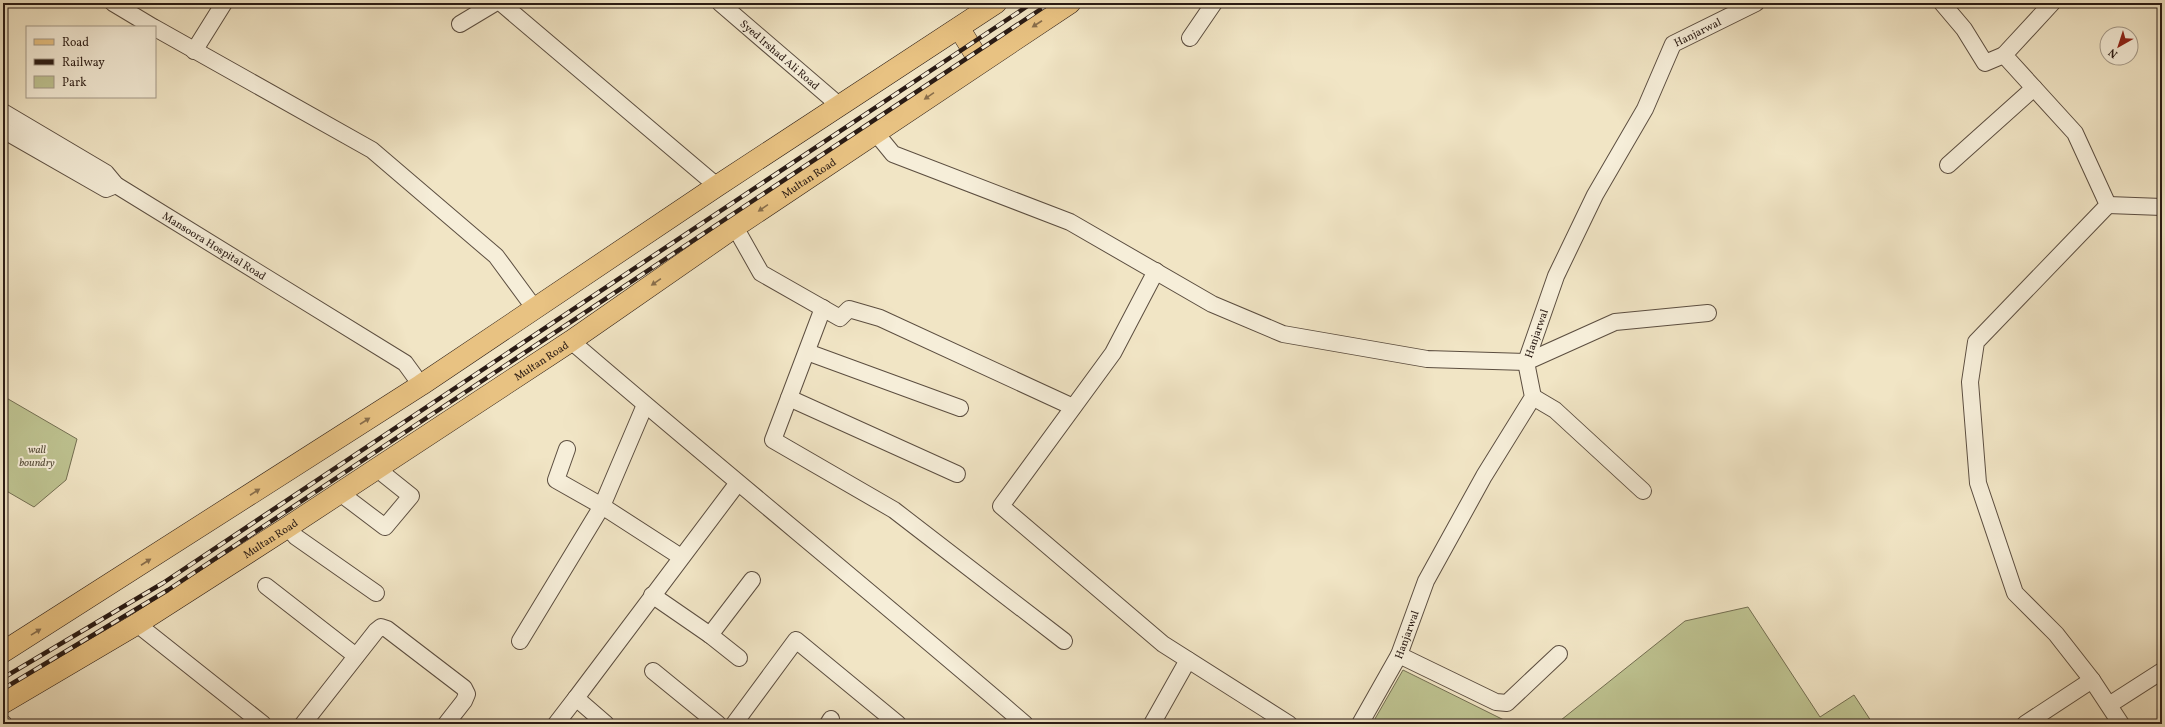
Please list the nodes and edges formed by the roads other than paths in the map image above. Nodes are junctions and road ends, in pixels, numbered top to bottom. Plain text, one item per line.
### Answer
1 (113, 3) edge
2 (224, 3) edge
3 (495, 3) edge
4 (501, 3) edge
5 (720, 3) edge
6 (996, 3) edge
7 (1070, 3) edge
8 (1214, 3) edge
9 (1756, 3) edge
10 (1942, 3) edge
11 (2052, 3) edge
12 (1731, 8) edge
13 (460, 24) dead end
14 (151, 26) edge
15 (959, 28) junction
16 (156, 29) edge
17 (1190, 38) dead end
18 (194, 51) junction
19 (2004, 54) junction
20 (980, 62) junction
21 (2034, 88) junction
22 (840, 106) junction
23 (3, 112) edge
24 (3, 130) edge
25 (875, 132) junction
26 (1948, 166) dead end
27 (116, 185) junction
28 (717, 186) junction
29 (2108, 205) junction
30 (2162, 207) edge
31 (735, 227) junction
32 (1156, 272) junction
33 (824, 308) junction
34 (535, 309) junction
35 (1708, 313) dead end
36 (570, 341) junction
37 (807, 352) junction
38 (1526, 362) junction
39 (421, 385) junction
40 (1533, 397) junction
41 (789, 398) junction
42 (645, 405) junction
43 (1073, 407) junction
44 (960, 408) dead end
45 (567, 449) dead end
46 (376, 468) junction
47 (957, 474) dead end
48 (737, 484) junction
49 (1643, 492) dead end
50 (340, 493) junction
51 (602, 506) junction
52 (288, 527) junction
53 (681, 557) junction
54 (752, 580) dead end
55 (266, 586) dead end
56 (376, 593) dead end
57 (652, 595) junction
58 (137, 624) junction
59 (710, 634) junction
60 (520, 641) dead end
61 (1064, 641) dead end
62 (3, 652) edge
63 (1559, 654) dead end
64 (1399, 655) junction
65 (356, 656) junction
66 (739, 658) dead end
67 (1188, 660) junction
68 (653, 671) dead end
69 (2162, 671) edge
70 (2092, 680) junction
71 (576, 698) junction
72 (3, 703) edge
73 (2108, 705) junction
74 (263, 724) edge
75 (303, 724) edge
76 (446, 724) edge
77 (556, 724) edge
78 (606, 724) edge
79 (718, 724) edge
80 (734, 724) edge
81 (898, 724) edge
82 (1025, 724) edge
83 (1152, 724) edge
84 (1288, 724) edge
85 (1360, 724) edge
86 (2025, 724) edge
87 (2121, 724) edge

1 - 14 street
2 - 18 street
3 - 13 street
4 - 28 street
5 - 22 street, Syed Irshad Ali Road
6 - 15 main road
7 -> 20 main road, Multan Road
8 - 17 street
9 - 12 street, Hanjarwal
10 - 19 street
11 - 19 street
12 - 38 street, Hanjarwal
15 - 20 main road
15 - 22 main road
16 - 18 street
18 - 34 street
19 - 21 street
20 -> 25 main road, Multan Road
21 - 26 street
21 - 29 street
22 - 28 main road
23 - 27 street, Mansoora Hospital Road
24 - 27 street
25 -> 31 main road, Multan Road
25 - 32 street
27 - 39 street, Mansoora Hospital Road
28 - 34 main road
29 - 30 street
29 - 70 street
31 - 33 street
31 -> 36 main road, Multan Road
32 - 38 street
32 - 43 street
33 - 37 street
33 - 43 street
34 - 39 main road
35 - 38 street
36 - 42 street
36 - 46 main road, Multan Road
37 - 41 street
37 - 44 street
38 - 40 street, Hanjarwal
62 -> 39 main road
40 - 49 street
40 - 64 street, Hanjarwal
41 - 47 street
41 - 61 street
42 - 48 street
42 - 51 street
43 - 67 street
45 - 51 street
46 - 50 main road, Multan Road
46 - 50 street
48 - 53 street
48 - 82 street
50 - 52 main road, Multan Road
51 - 53 street
51 - 60 street
52 - 56 street
52 - 58 main road, Multan Road
53 - 57 street
54 - 59 street
55 - 65 street
57 - 59 street
57 - 71 street
58 - 72 main road, Multan Road
58 - 74 street
59 - 66 street
63 - 64 street
64 - 85 street, Hanjarwal
65 - 75 street
65 - 76 street
67 - 83 street
67 - 84 street
68 - 79 street
69 - 73 street
70 - 73 street
70 - 86 street
71 - 77 street
71 - 78 street
73 - 87 street
80 - 81 street

